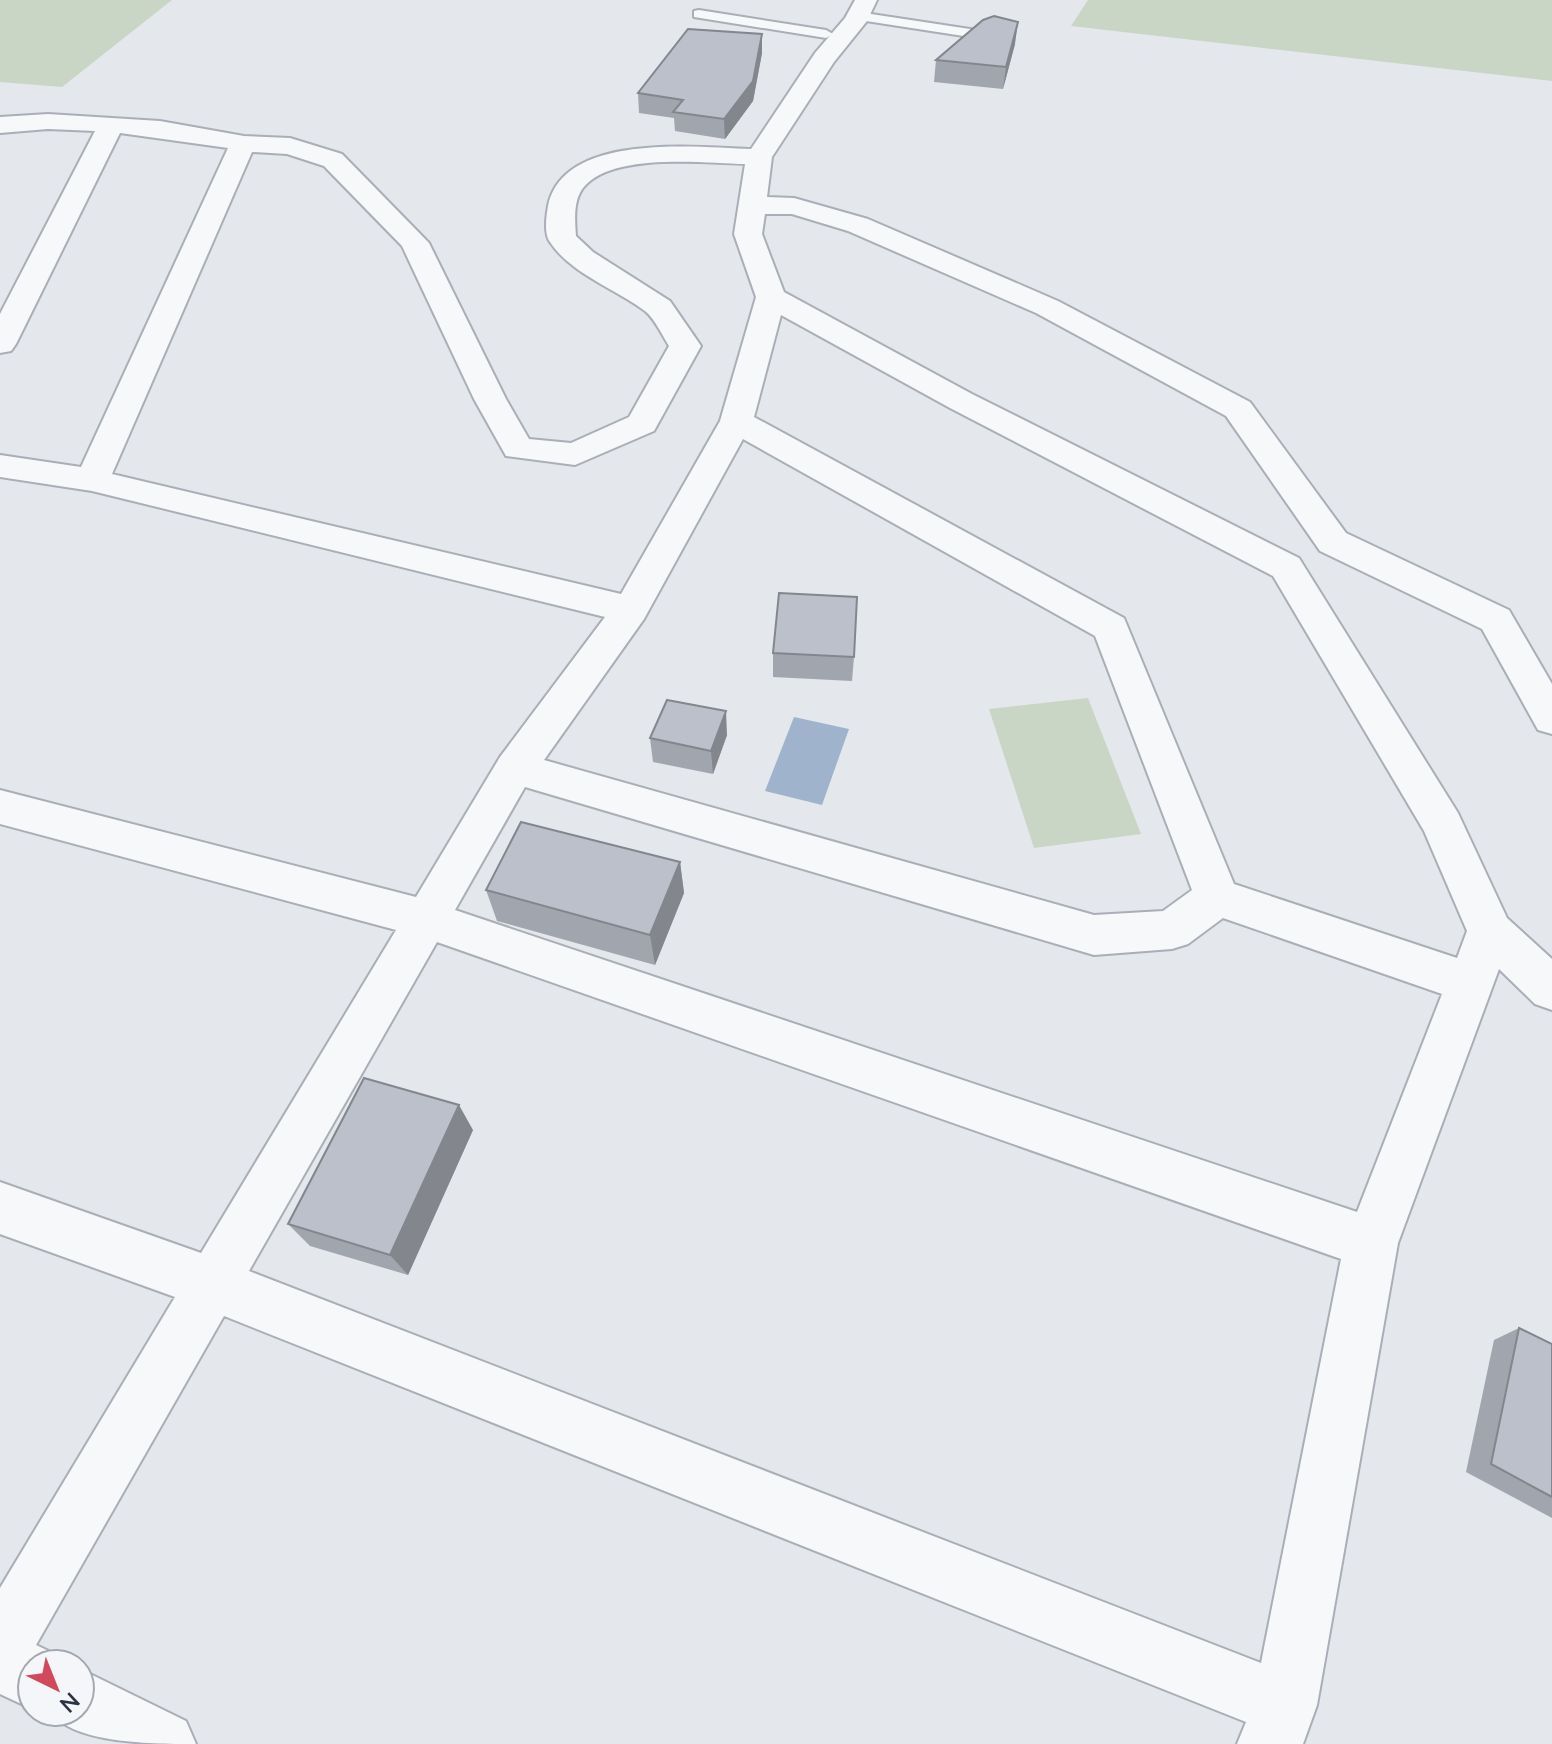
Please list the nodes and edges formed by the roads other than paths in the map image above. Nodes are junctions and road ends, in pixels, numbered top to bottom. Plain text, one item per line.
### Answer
1 (862, 8) edge
2 (834, 9) dead end
3 (699, 14) dead end
4 (983, 35) edge
5 (825, 46) junction
6 (0, 125) edge
7 (110, 127) junction
8 (243, 144) junction
9 (759, 157) junction
10 (751, 205) junction
11 (771, 297) junction
12 (0, 344) edge
13 (736, 421) junction
14 (0, 466) edge
15 (92, 480) junction
16 (1333, 542) junction
17 (1286, 567) junction
18 (631, 610) junction
19 (1552, 719) edge
20 (515, 768) junction
21 (0, 807) edge
22 (1217, 897) junction
23 (426, 919) junction
24 (1490, 931) junction
25 (1470, 983) junction
26 (1552, 989) edge
27 (0, 1208) edge
28 (1371, 1243) junction
29 (212, 1284) junction
30 (0, 1647) edge
31 (96, 1709) edge
32 (1278, 1724) edge
33 (163, 1744) edge

1 - 4 lane
1 - 5 street
2 - 5 street
3 - 5 lane
5 - 9 street
6 - 7 street
7 - 8 street
7 - 12 street
8 - 9 street
8 - 15 street
9 - 10 street
10 - 11 street
10 - 16 street
11 - 13 street
11 - 17 street
13 - 18 street
13 - 22 street
14 - 15 street
15 - 18 street
16 - 17 street
16 - 19 street
17 - 24 street
18 - 20 street
20 - 22 street
20 - 23 street
21 - 23 street
22 - 25 street
23 - 28 street
23 - 29 street
24 - 25 street
24 - 26 street
25 - 28 street
27 - 29 street
28 - 32 street
29 - 30 street
29 - 32 street
31 - 33 street

